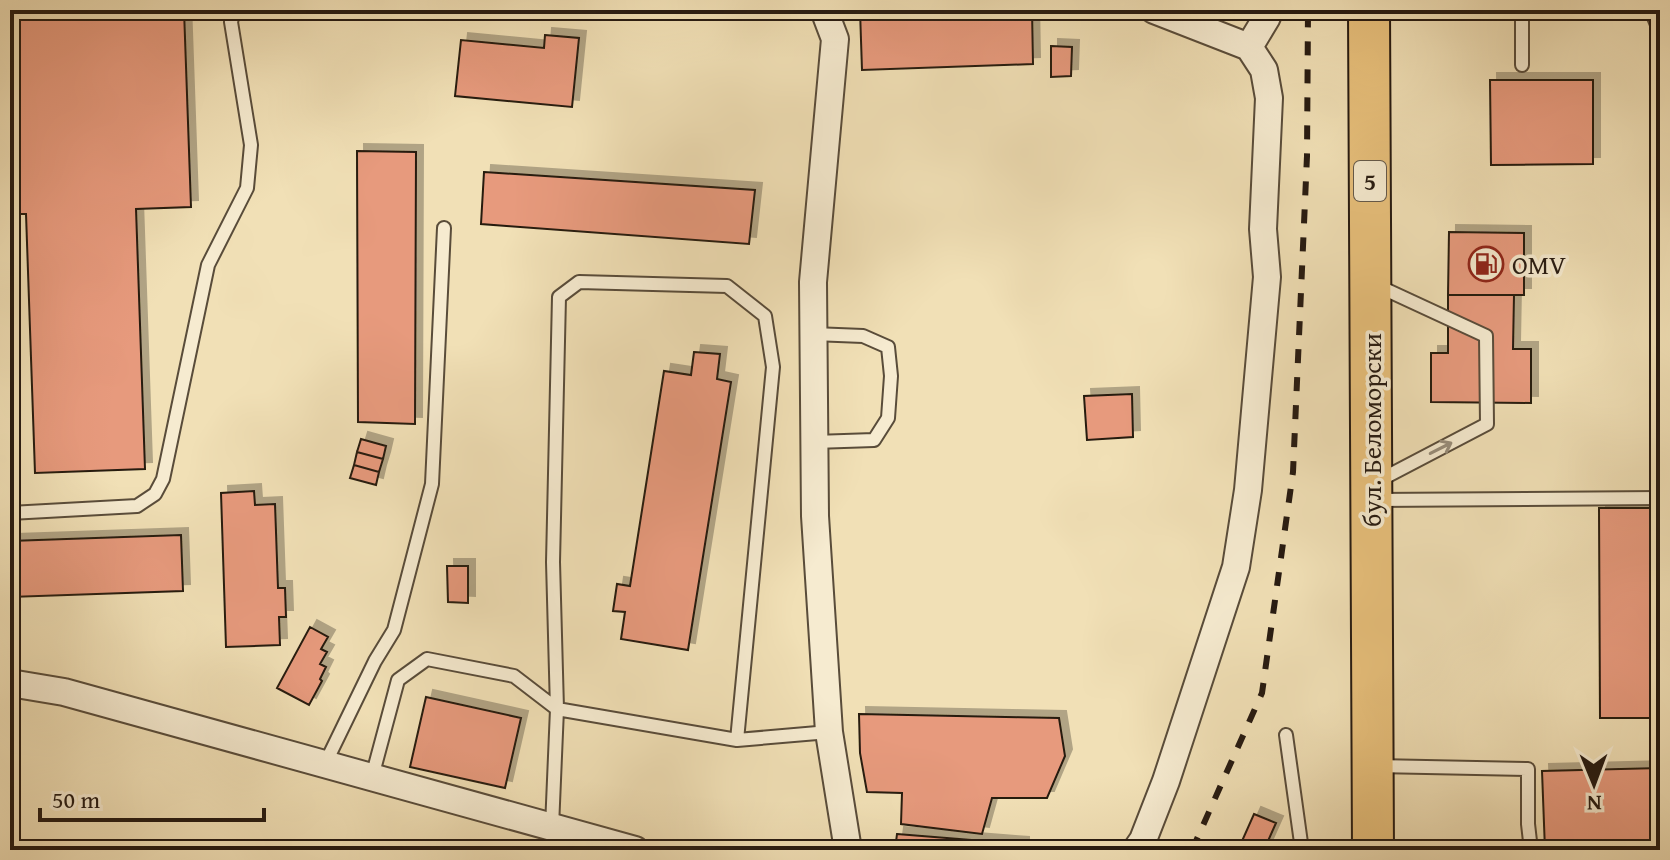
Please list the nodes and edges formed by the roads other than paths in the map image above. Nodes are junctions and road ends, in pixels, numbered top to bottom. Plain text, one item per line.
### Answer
1 (234, 10) edge
2 (824, 10) edge
3 (1154, 10) edge
4 (1266, 10) edge
5 (1369, 10) edge
6 (1522, 10) edge
7 (1651, 10) edge
8 (1660, 32) edge
9 (1249, 47) junction
10 (1522, 65) dead end
11 (444, 228) dead end
12 (1370, 282) junction
13 (813, 334) junction
14 (814, 442) junction
15 (1372, 492) junction
16 (1660, 498) edge
17 (10, 513) edge
18 (10, 683) edge
19 (557, 709) junction
20 (829, 732) junction
21 (1286, 735) dead end
22 (737, 740) junction
23 (325, 764) junction
24 (1373, 766) junction
25 (372, 777) junction
26 (552, 827) junction
27 (635, 850) edge
28 (848, 850) edge
29 (1136, 850) edge
30 (1302, 850) edge
31 (1373, 850) edge
32 (1531, 850) edge

1 - 17 lane
2 - 13 street
3 - 9 street
4 - 9 street
5 - 12 main road, бул. Беломорски / 5
6 - 10 lane
7 - 8 lane
9 - 29 street
11 - 23 lane
12 - 15 main road, бул. Беломорски / 5
15 -> 12 lane
13 - 14 street
13 - 14 lane
14 - 20 street
15 - 16 lane
15 - 24 main road, бул. Беломорски / 5
18 - 23 street
19 - 22 lane
19 - 22 lane
19 - 25 lane
19 - 26 lane
20 - 22 lane
20 - 28 street
21 - 30 lane
23 - 25 street
24 - 31 main road, бул. Беломорски / 5
24 - 32 lane
25 - 26 street
26 - 27 street

